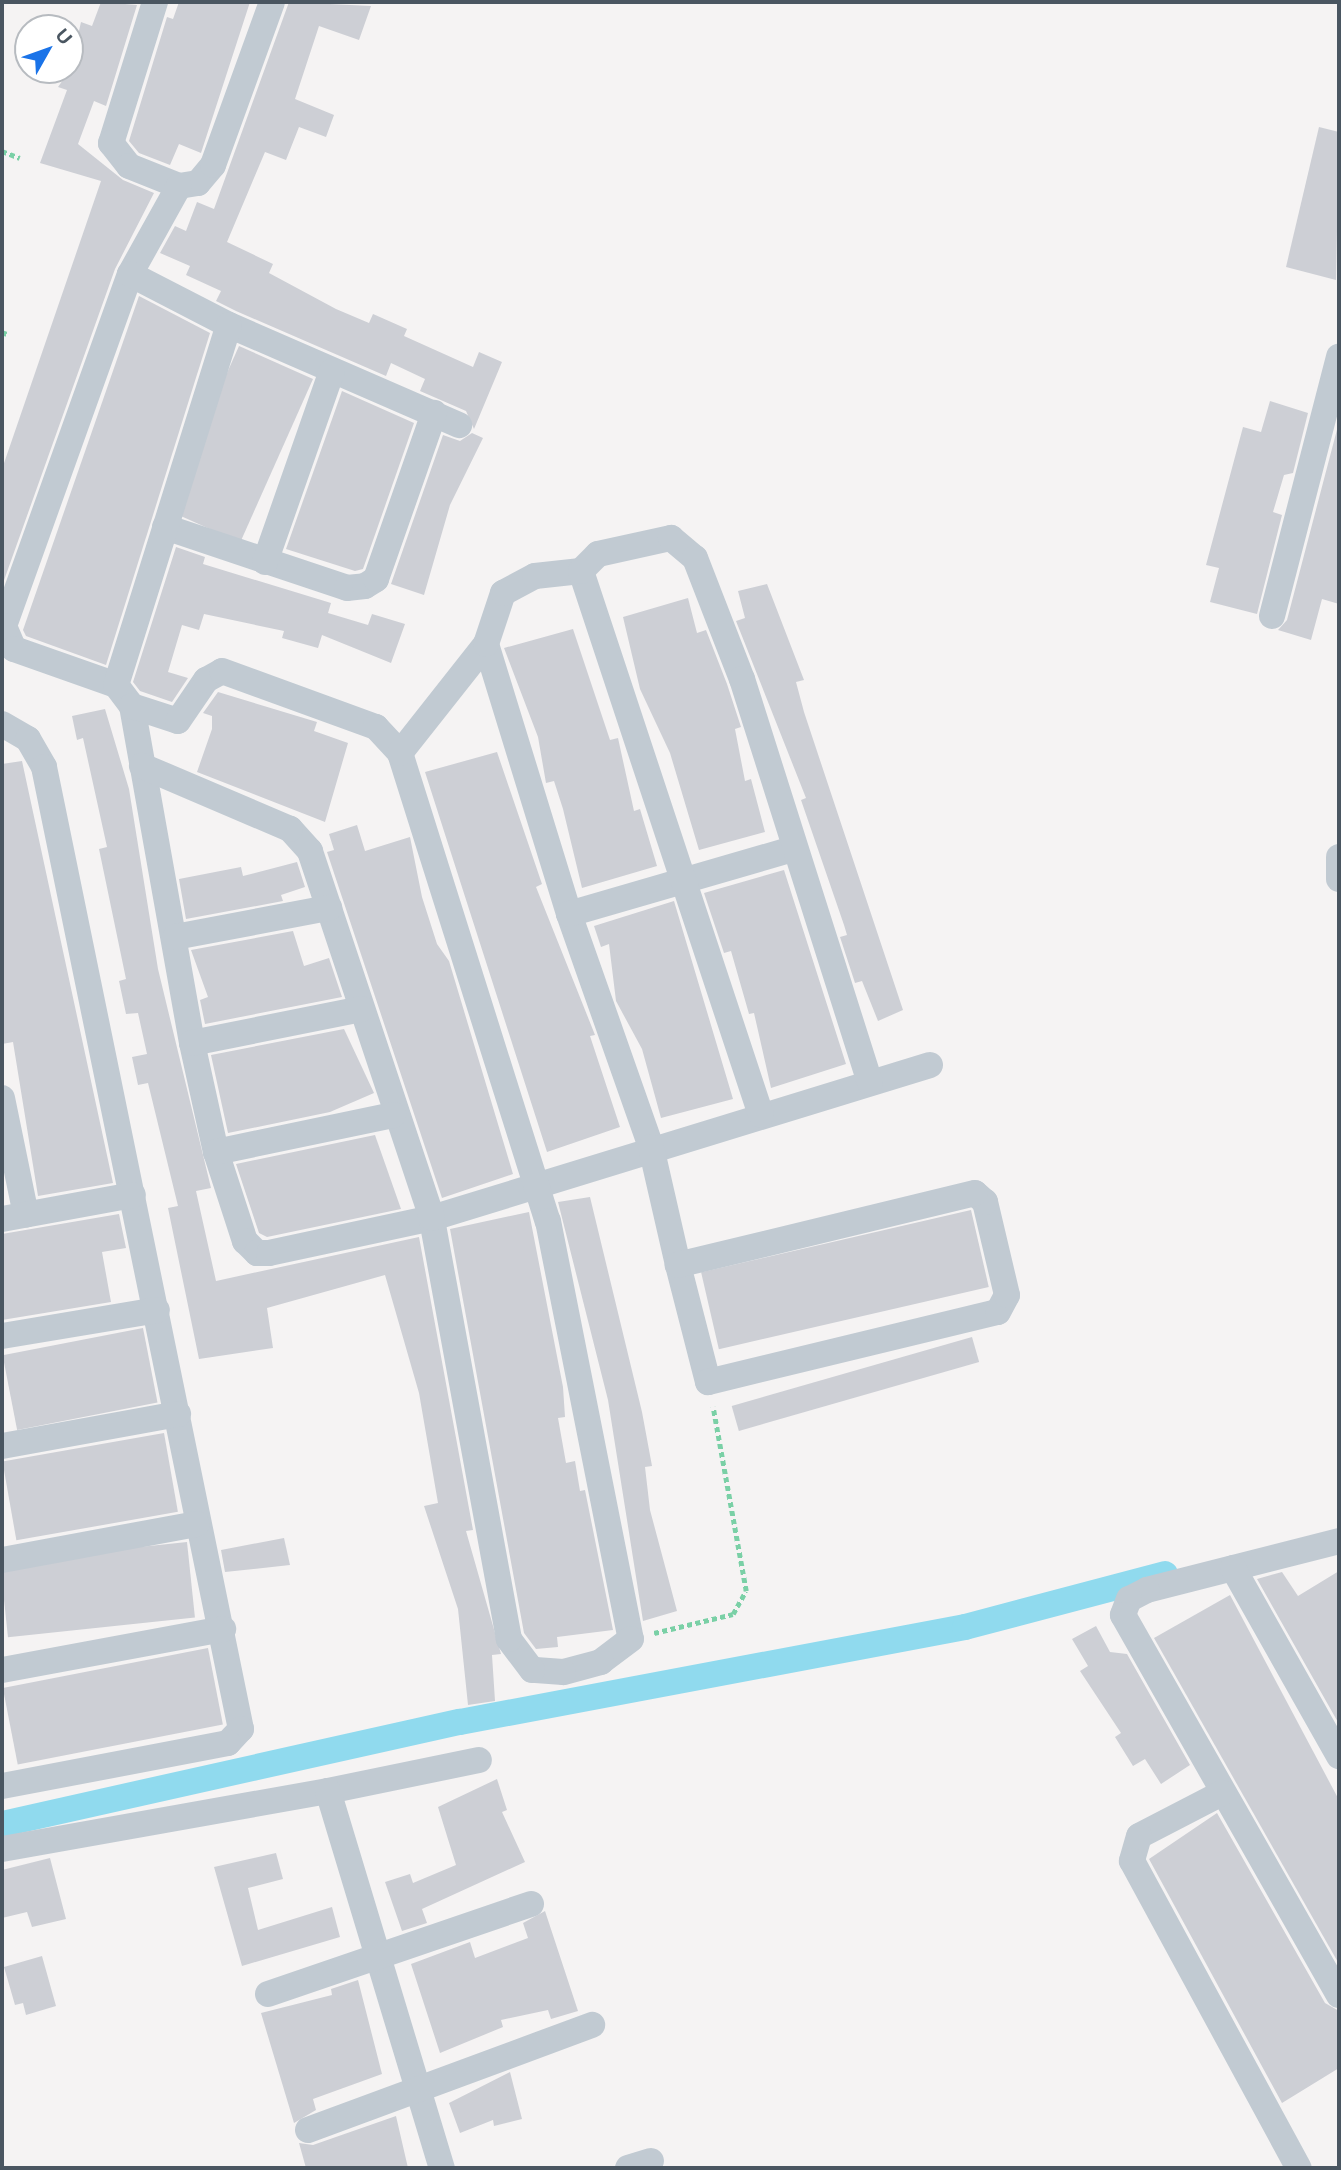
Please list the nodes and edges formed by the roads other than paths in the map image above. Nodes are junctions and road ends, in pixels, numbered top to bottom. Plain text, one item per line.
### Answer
1 (155, 2) edge
2 (272, 2) edge
3 (178, 186) junction
4 (130, 274) junction
5 (229, 325) junction
6 (1339, 357) edge
7 (332, 371) junction
8 (434, 413) junction
9 (460, 425) dead end
10 (165, 527) junction
11 (265, 562) junction
12 (581, 571) junction
13 (1272, 616) dead end
14 (486, 644) junction
15 (124, 695) junction
16 (2, 724) edge
17 (400, 753) junction
18 (142, 766) junction
19 (793, 849) junction
20 (1339, 857) edge
21 (684, 877) junction
22 (1339, 879) edge
23 (329, 908) junction
24 (569, 914) junction
25 (175, 937) junction
26 (362, 1009) junction
27 (192, 1043) junction
28 (930, 1065) dead end
29 (870, 1082) junction
30 (2, 1098) edge
31 (393, 1115) junction
32 (761, 1115) junction
33 (651, 1147) junction
34 (216, 1152) junction
35 (539, 1186) junction
36 (133, 1195) junction
37 (14, 1217) edge
38 (432, 1218) junction
39 (678, 1265) junction
40 (157, 1310) junction
41 (2, 1336) edge
42 (178, 1414) junction
43 (2, 1446) edge
44 (197, 1524) junction
45 (1339, 1541) edge
46 (2, 1560) edge
47 (1233, 1568) junction
48 (223, 1629) junction
49 (2, 1670) edge
50 (1339, 1756) edge
51 (479, 1760) dead end
52 (2, 1786) edge
53 (328, 1791) junction
54 (1222, 1793) junction
55 (2, 1849) edge
56 (531, 1904) dead end
57 (379, 1957) junction
58 (268, 1994) dead end
59 (1339, 1994) edge
60 (592, 2025) dead end
61 (414, 2090) junction
62 (308, 2130) dead end
63 (442, 2168) edge
64 (1299, 2168) edge

1 - 3 street
2 - 3 street
3 - 4 street
4 - 5 street
4 - 15 street
5 - 7 street
5 - 10 street
6 - 13 street
7 - 8 street
7 - 11 street
8 - 9 street
8 - 11 street
10 - 11 street
10 - 15 street
12 - 14 street
12 - 19 street
12 - 21 street
14 - 17 street
14 - 24 street
15 - 17 street
15 - 18 street
16 - 36 street
17 - 35 street
18 - 23 street
18 - 25 street
19 - 21 street
19 - 29 street
20 - 22 street
21 - 24 street
21 - 32 street
23 - 25 street
23 - 26 street
24 - 33 street
25 - 27 street
26 - 27 street
26 - 31 street
27 - 34 street
28 - 29 street
29 - 32 street
30 - 37 street
31 - 34 street
31 - 38 street
32 - 33 street
33 - 35 street
33 - 39 street
34 - 38 street
35 - 38 street
35 - 38 street
36 - 37 street
36 - 40 street
39 - 39 street
40 - 41 street
40 - 42 street
42 - 43 street
42 - 44 street
44 - 46 street
44 - 48 street
45 - 47 street
47 - 50 street
47 - 54 street
48 - 49 street
48 - 52 street
51 - 53 street
53 - 55 street
53 - 57 street
54 - 59 street
54 - 64 street
56 - 57 street
57 - 58 street
57 - 61 street
60 - 61 street
61 - 62 street
61 - 63 street

